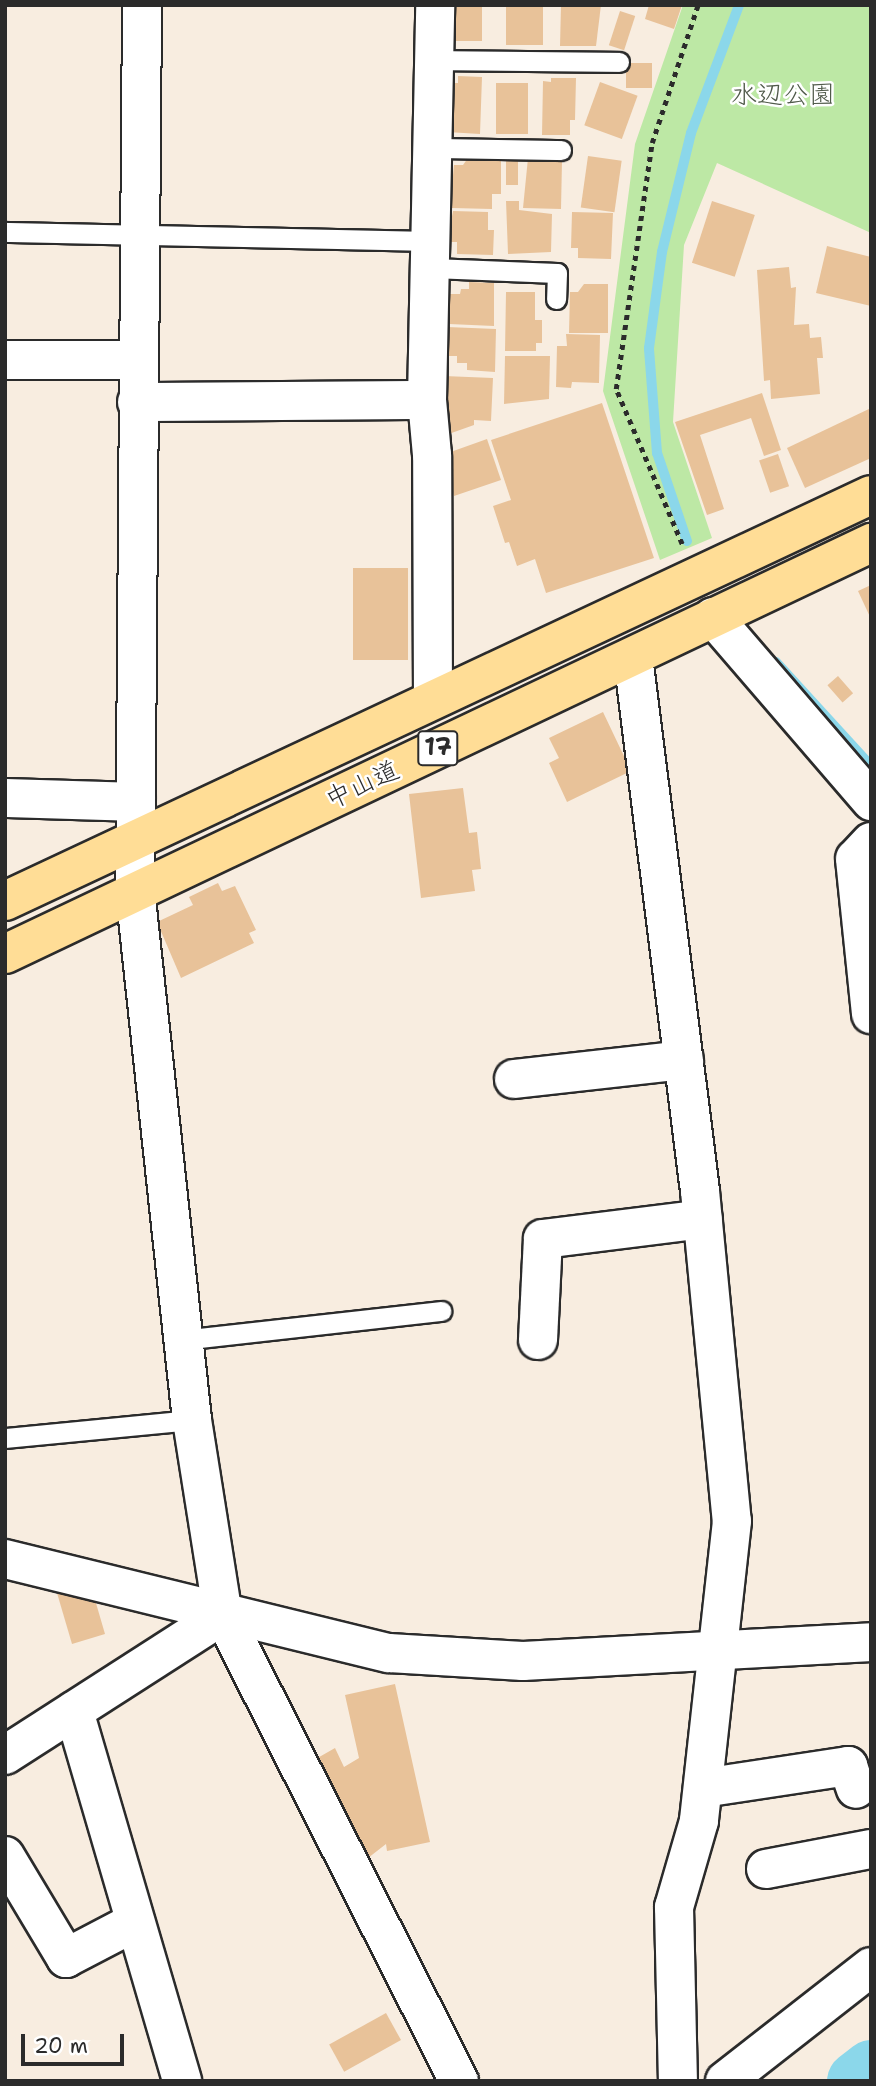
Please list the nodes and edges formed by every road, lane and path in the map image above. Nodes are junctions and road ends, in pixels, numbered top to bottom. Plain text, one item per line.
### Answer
1 (142, 5) edge
2 (435, 5) edge
3 (698, 5) edge
4 (435, 60) junction
5 (619, 62) dead end
6 (433, 148) junction
7 (561, 150) dead end
8 (5, 232) edge
9 (140, 232) junction
10 (432, 255) junction
11 (556, 299) dead end
12 (5, 360) edge
13 (138, 360) junction
14 (427, 400) junction
15 (137, 402) junction
16 (871, 495) edge
17 (871, 543) edge
18 (683, 546) dead end
19 (713, 617) junction
20 (633, 657) junction
21 (433, 699) junction
22 (5, 798) edge
23 (871, 801) edge
24 (135, 820) junction
25 (871, 842) edge
26 (135, 890) junction
27 (5, 901) edge
28 (5, 954) edge
29 (871, 1014) edge
30 (684, 1060) junction
31 (514, 1079) dead end
32 (703, 1219) junction
33 (441, 1311) dead end
34 (182, 1340) junction
35 (538, 1340) dead end
36 (192, 1420) junction
37 (5, 1438) edge
38 (5, 1559) edge
39 (223, 1615) junction
40 (871, 1642) edge
41 (720, 1650) junction
42 (74, 1711) junction
43 (5, 1755) edge
44 (703, 1788) junction
45 (856, 1789) dead end
46 (871, 1849) edge
47 (5, 1856) edge
48 (766, 1869) dead end
49 (135, 1922) junction
50 (871, 1967) edge
51 (182, 2081) edge
52 (459, 2081) edge
53 (678, 2081) edge
54 (725, 2081) edge

1 - 9 street
2 - 4 street
3 - 18 path
4 - 5 lane
4 - 6 street
6 - 7 lane
6 - 10 street
8 - 9 lane
9 - 10 lane
9 - 13 street
10 - 11 lane
10 - 14 street
12 - 13 street
13 - 15 street
14 - 15 street
14 - 21 street
15 - 24 street
16 - 21 highway, 中山道 / 17
17 - 19 highway, 中山道 / 17
19 - 20 highway, 中山道 / 17
19 - 23 street
20 - 26 highway, 中山道 / 17
20 - 30 street
21 - 24 highway, 中山道 / 17
22 - 24 street
24 - 26 street
24 - 27 highway, 中山道 / 17
25 - 29 street
26 - 28 highway, 中山道 / 17
26 - 34 street
30 - 31 street
30 - 32 street
32 - 35 street
32 - 41 street
33 - 34 lane
34 - 36 street
36 - 37 lane
36 - 39 street
38 - 39 street
39 - 41 street
39 - 42 street
39 - 52 street
40 - 41 street
41 - 44 street
42 - 43 street
42 - 49 street
44 - 45 street
44 - 53 street
46 - 48 street
47 - 49 street
49 - 51 street
50 - 54 street

